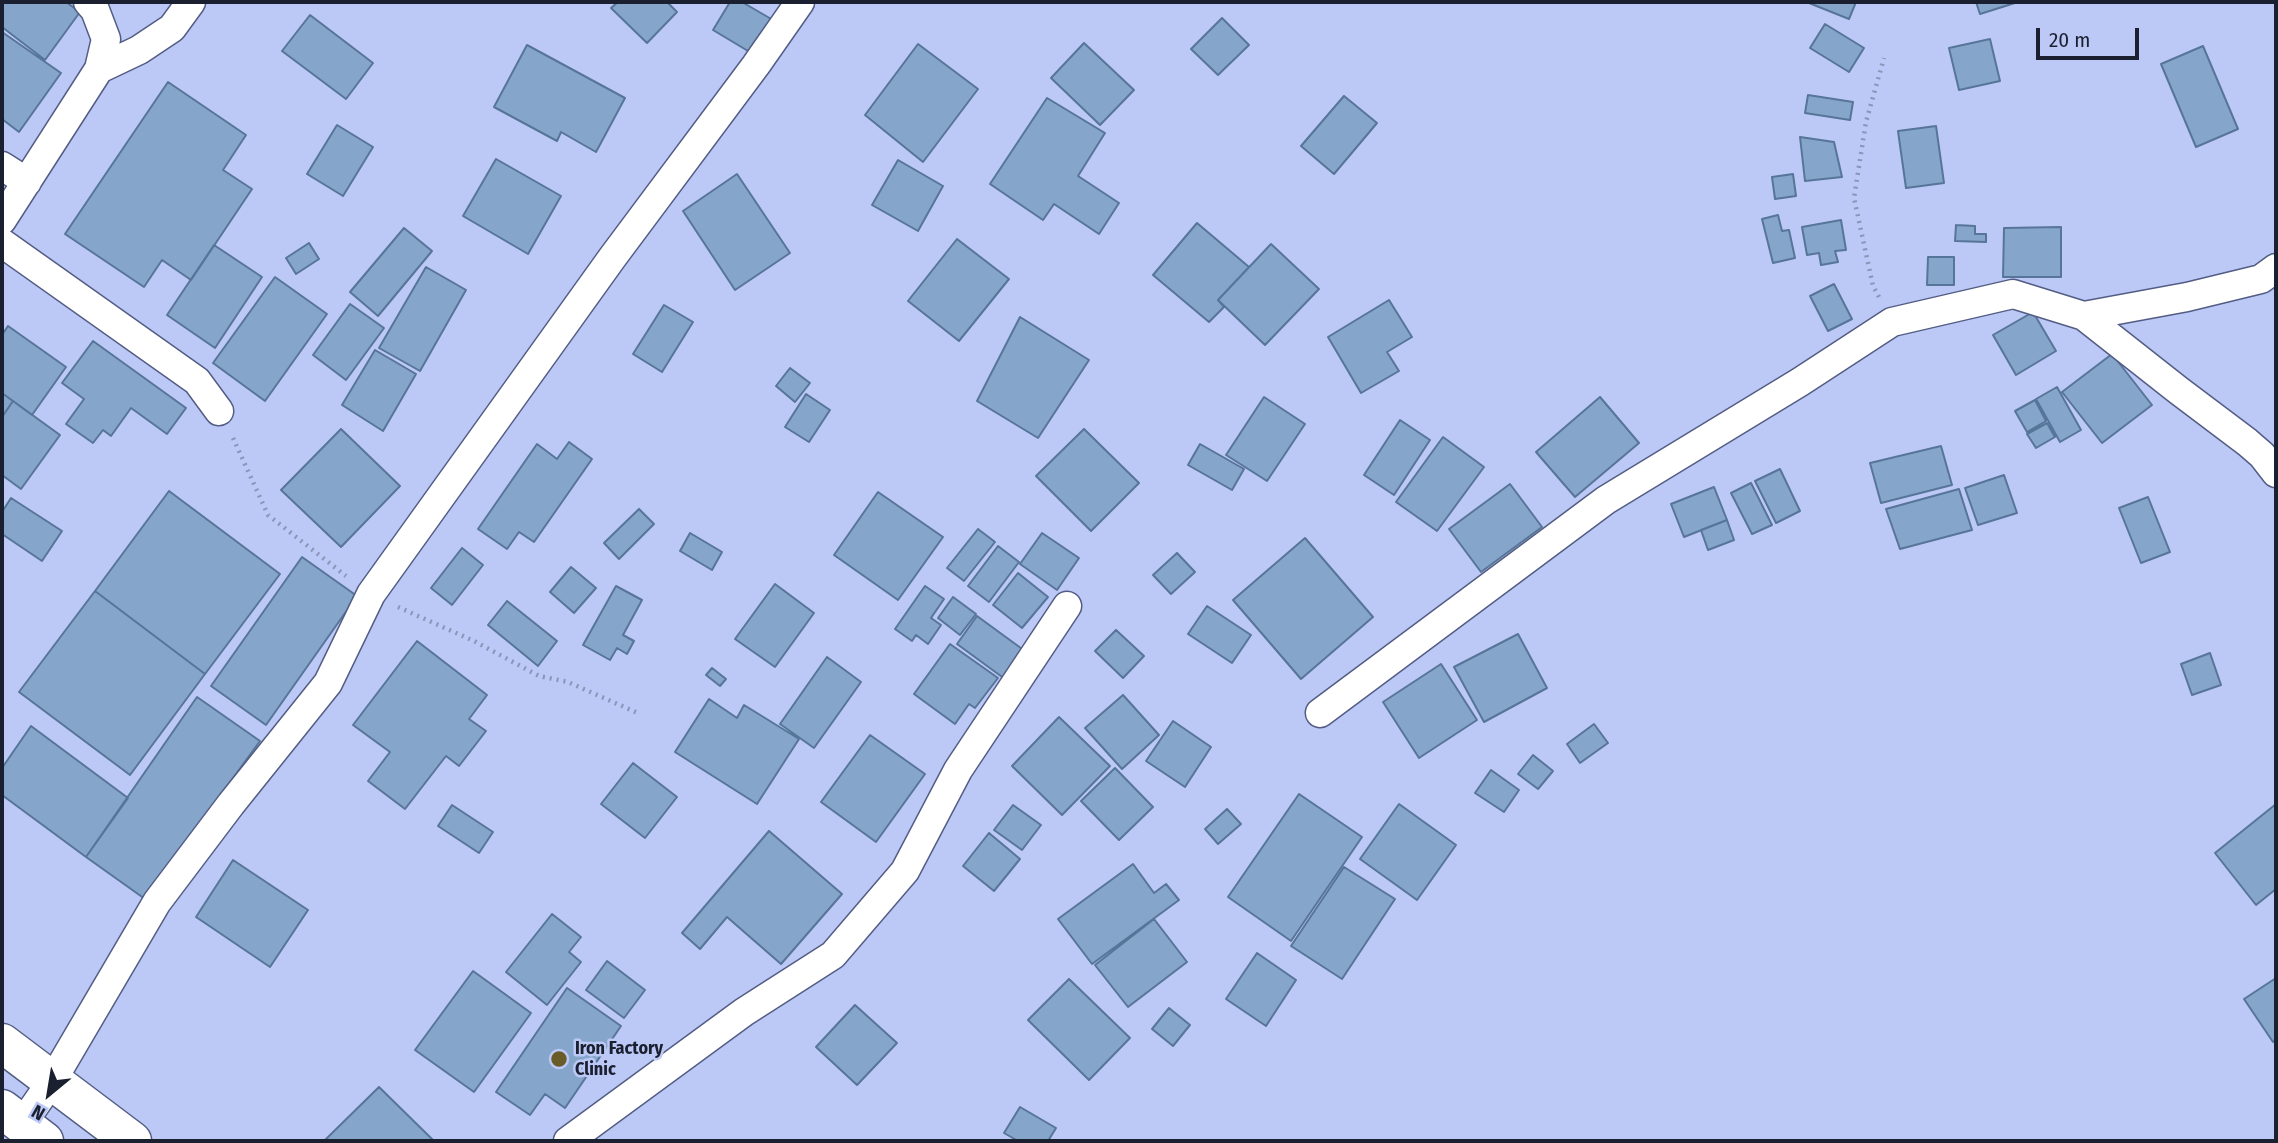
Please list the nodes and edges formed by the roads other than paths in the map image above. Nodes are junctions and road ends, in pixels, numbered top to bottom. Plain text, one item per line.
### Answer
1 (88, 2) edge
2 (191, 2) edge
3 (800, 2) edge
4 (99, 69) junction
5 (2, 166) edge
6 (27, 182) junction
7 (2, 220) edge
8 (2, 243) edge
9 (2276, 268) edge
10 (2084, 316) junction
11 (219, 411) dead end
12 (2276, 473) edge
13 (1067, 606) dead end
14 (1320, 713) dead end
15 (2, 1042) edge
16 (52, 1081) junction
17 (22, 1125) edge
18 (132, 1141) edge
19 (568, 1141) edge

1 - 4 street
2 - 4 street
3 - 16 street
4 - 6 street
5 - 6 street
6 - 7 street
8 - 11 street
9 - 10 street
10 - 12 street
10 - 14 street
13 - 19 street
15 - 16 main road
16 - 17 street
16 - 18 main road

